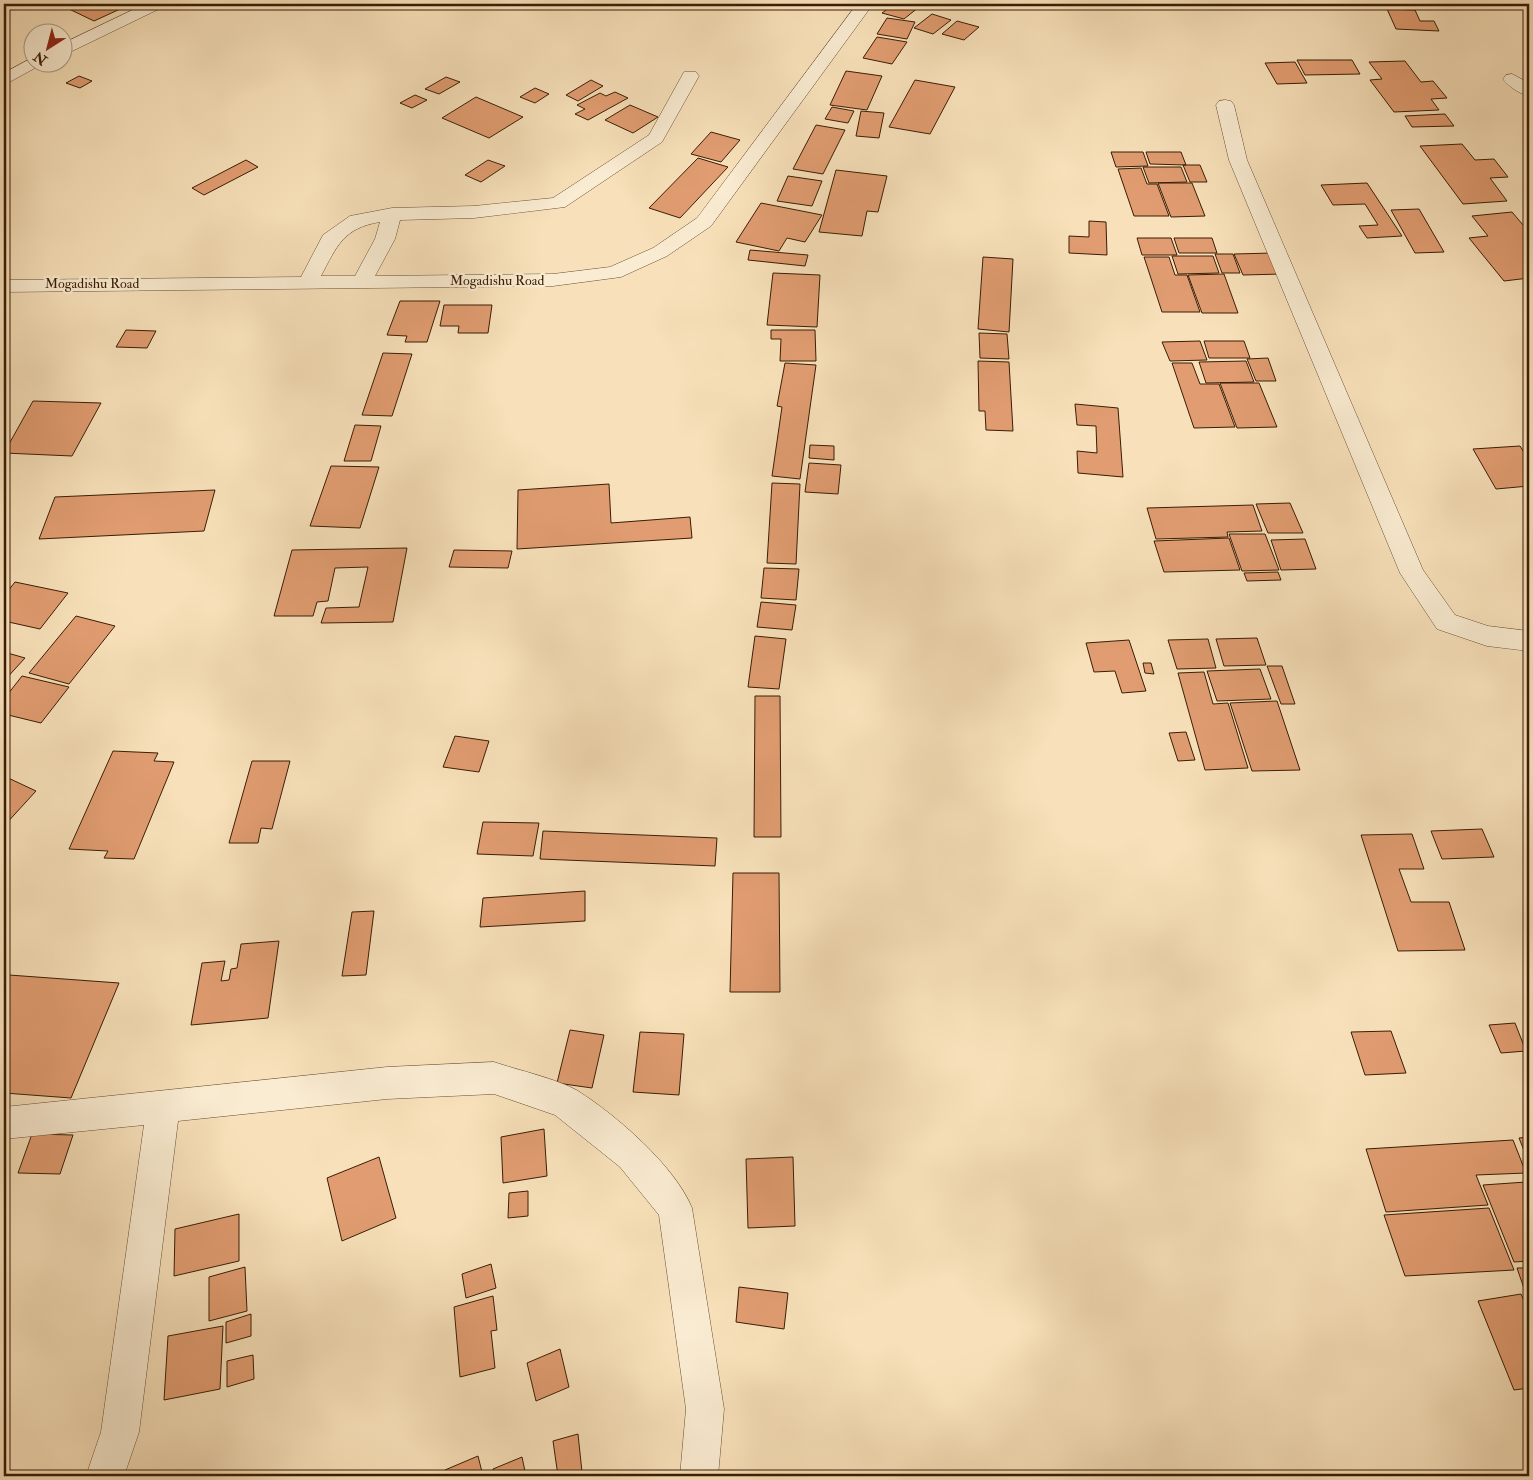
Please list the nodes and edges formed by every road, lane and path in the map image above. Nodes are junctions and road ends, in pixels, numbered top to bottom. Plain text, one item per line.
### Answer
1 (157, 4) edge
2 (865, 4) edge
3 (72, 45) edge
4 (22, 70) edge
5 (690, 76) dead end
6 (1512, 79) dead end
7 (4, 80) edge
8 (1529, 91) edge
9 (1225, 105) dead end
10 (392, 214) junction
11 (362, 281) junction
12 (308, 282) junction
13 (4, 286) edge
14 (1529, 641) edge
15 (163, 1106) junction
16 (4, 1123) edge
17 (105, 1476) edge
18 (699, 1476) edge

1 - 3 street
2 - 11 street, Mogadishu Road
4 - 7 street
5 - 10 street
6 - 8 street
9 - 14 street
10 - 11 street
10 - 12 street
11 - 12 street, Mogadishu Road
12 - 13 street, Mogadishu Road
15 - 16 street
15 - 17 street
15 - 18 street

